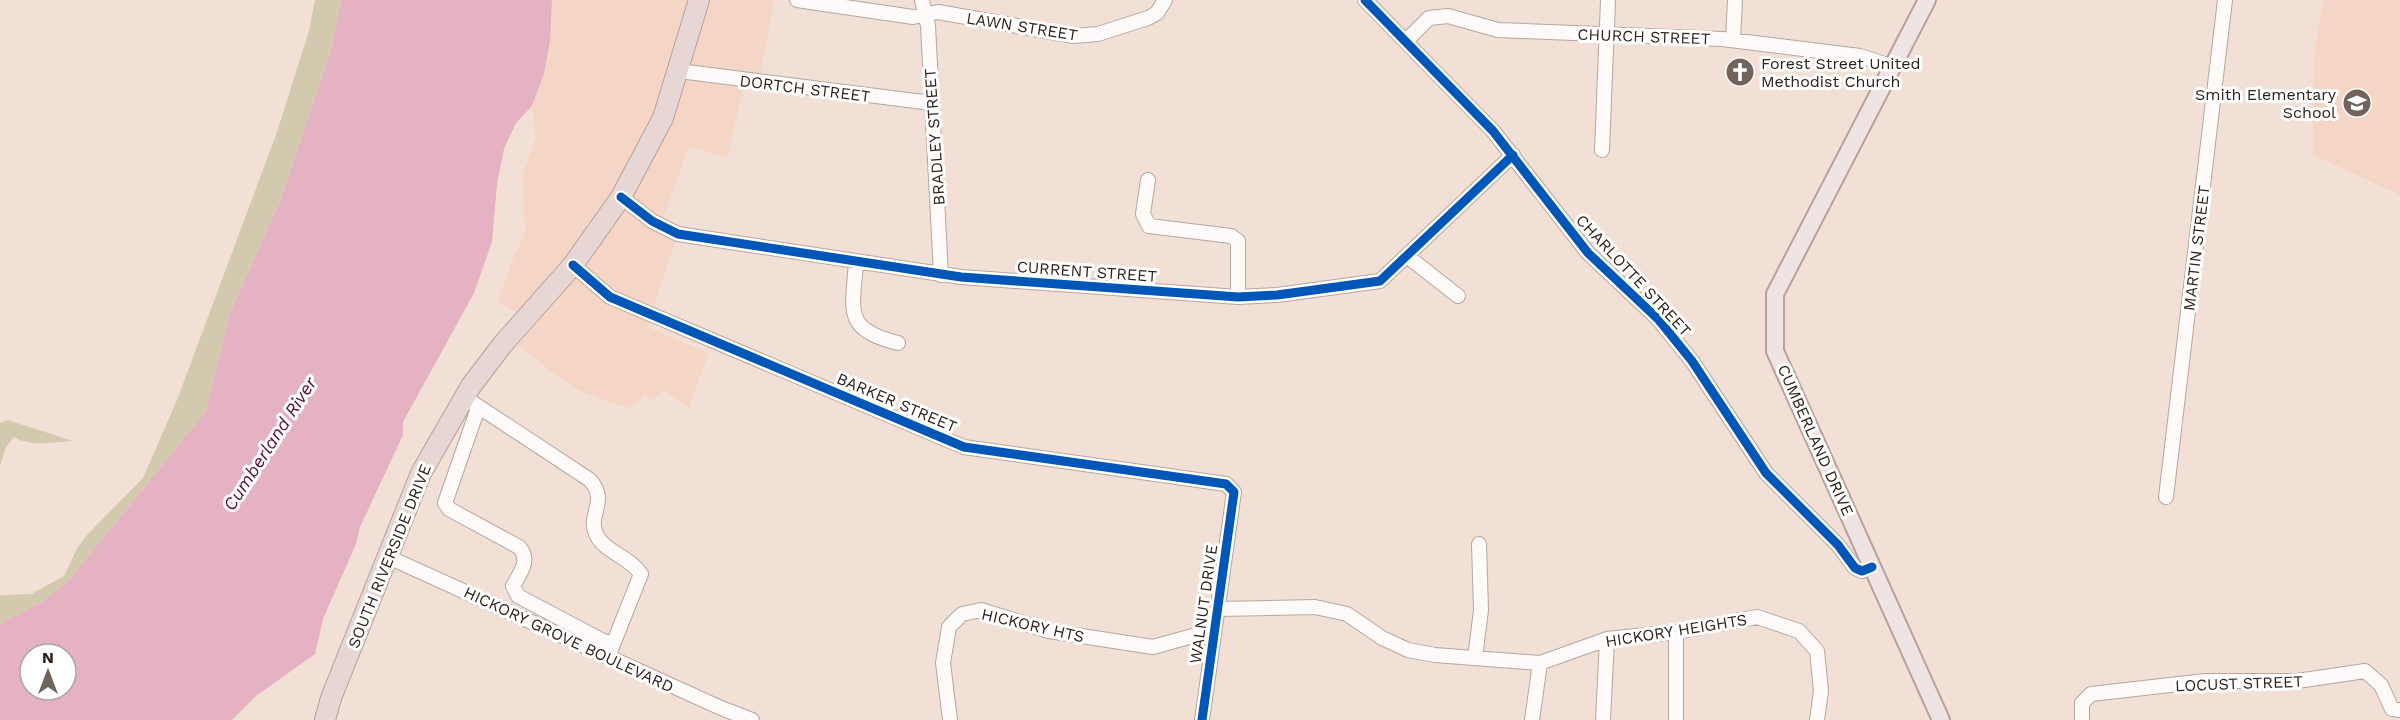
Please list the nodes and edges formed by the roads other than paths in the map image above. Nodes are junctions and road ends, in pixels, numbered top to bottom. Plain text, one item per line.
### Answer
1 (699, 0) edge
2 (797, 0) edge
3 (922, 0) edge
4 (1165, 0) edge
5 (1365, 0) edge
6 (1608, 0) edge
7 (1735, 0) edge
8 (1928, 0) edge
9 (2225, 0) edge
10 (925, 15) junction
11 (1606, 34) junction
12 (1732, 40) junction
13 (1406, 41) junction
14 (1891, 66) junction
15 (679, 71) junction
16 (931, 103) junction
17 (1602, 150) dead end
18 (1512, 155) junction
19 (1148, 180) dead end
20 (621, 197) junction
21 (1407, 256) junction
22 (856, 262) junction
23 (573, 265) junction
24 (941, 275) junction
25 (1458, 296) dead end
26 (1238, 297) junction
27 (898, 342) dead end
28 (471, 403) junction
29 (1234, 492) joint
30 (2166, 497) dead end
31 (1479, 544) dead end
32 (386, 556) junction
33 (1872, 567) junction
34 (1218, 609) junction
35 (1214, 630) junction
36 (1677, 632) junction
37 (1607, 639) junction
38 (612, 642) junction
39 (608, 657) junction
40 (1475, 658) junction
41 (1540, 663) junction
42 (2398, 710) edge
43 (718, 714) edge
44 (325, 720) edge
45 (752, 720) edge
46 (950, 720) edge
47 (1202, 720) edge
48 (1532, 720) edge
49 (1603, 720) edge
50 (1676, 720) edge
51 (1817, 720) edge
52 (1941, 720) edge
53 (2082, 720) edge

1 - 15 highway, SOUTH RIVERSIDE DRIVE
2 - 10 street, LAWN STREET
3 - 10 street, BRADLEY STREET
4 - 10 street, LAWN STREET
5 - 13 street, CHARLOTTE STREET
6 - 11 street
7 - 12 street
8 - 14 main road, CUMBERLAND DRIVE
9 - 30 street, MARTIN STREET
10 - 16 street, BRADLEY STREET
11 - 12 street, CHURCH STREET
11 - 13 street, CHURCH STREET
11 - 17 street
12 - 14 street, CHURCH STREET
13 - 18 street, CHARLOTTE STREET
14 - 33 main road, CUMBERLAND DRIVE
15 - 16 street, DORTCH STREET
15 - 20 highway, SOUTH RIVERSIDE DRIVE
16 - 24 street, BRADLEY STREET
18 - 21 street, CURRENT STREET
18 - 33 street, CHARLOTTE STREET
19 - 26 street
20 - 22 street, CURRENT STREET
20 - 23 highway, SOUTH RIVERSIDE DRIVE
21 - 25 street
21 - 26 street, CURRENT STREET
22 - 24 street, CURRENT STREET
22 - 27 street
23 - 28 highway, SOUTH RIVERSIDE DRIVE
23 - 29 street, BARKER STREET
24 - 26 street, CURRENT STREET
28 - 32 highway, SOUTH RIVERSIDE DRIVE
28 - 38 street
28 - 38 street
29 - 34 street, WALNUT DRIVE
31 - 40 street
32 - 39 street, HICKORY GROVE BOULEVARD
32 - 44 highway, SOUTH RIVERSIDE DRIVE
33 - 52 main road, CUMBERLAND DRIVE
34 - 35 street, WALNUT DRIVE
34 - 40 street, HICKORY HEIGHTS
35 - 46 street, HICKORY HTS
35 - 47 street, WALNUT DRIVE
36 - 37 street, HICKORY HEIGHTS
36 - 50 street
36 - 51 street, HICKORY HEIGHTS
37 - 41 street, HICKORY HEIGHTS
37 - 49 street
38 - 39 street
39 - 43 street, HICKORY GROVE BOULEVARD
40 - 41 street, HICKORY HEIGHTS
41 - 48 street
42 - 53 street, LOCUST STREET
43 - 45 street, HICKORY GROVE BOULEVARD

